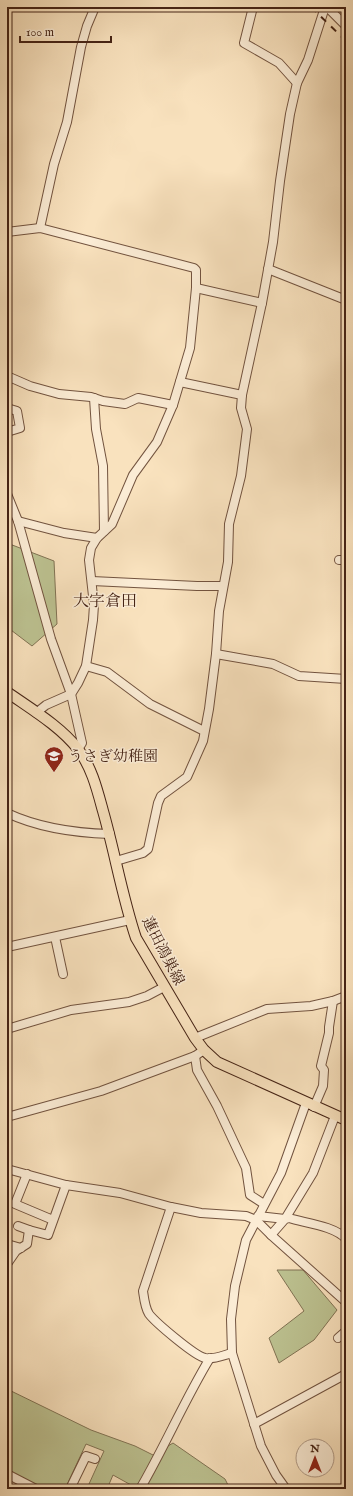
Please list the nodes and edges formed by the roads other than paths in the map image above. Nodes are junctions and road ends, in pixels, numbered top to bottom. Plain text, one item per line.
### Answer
1 (95, 7) edge
2 (253, 7) edge
3 (326, 7) edge
4 (346, 26) edge
5 (297, 82) junction
6 (40, 228) junction
7 (7, 232) edge
8 (268, 269) junction
9 (196, 288) junction
10 (346, 300) edge
11 (262, 303) junction
12 (7, 376) edge
13 (180, 382) junction
14 (242, 395) junction
15 (94, 398) junction
16 (173, 405) junction
17 (7, 408) edge
18 (7, 432) edge
19 (7, 494) edge
20 (18, 520) junction
21 (104, 531) junction
22 (97, 538) junction
23 (92, 581) junction
24 (223, 586) junction
25 (216, 654) junction
26 (86, 666) junction
27 (346, 679) edge
28 (7, 692) edge
29 (71, 694) junction
30 (36, 713) junction
31 (204, 731) junction
32 (78, 749) junction
33 (7, 813) edge
34 (110, 834) junction
35 (116, 861) junction
36 (130, 920) junction
37 (55, 936) junction
38 (7, 947) edge
39 (63, 974) dead end
40 (164, 987) junction
41 (346, 996) edge
42 (333, 1001) junction
43 (7, 1029) edge
44 (195, 1038) junction
45 (204, 1050) junction
46 (195, 1056) junction
47 (310, 1105) junction
48 (335, 1116) junction
49 (7, 1117) edge
50 (346, 1120) edge
51 (7, 1168) edge
52 (27, 1174) junction
53 (66, 1184) junction
54 (264, 1204) junction
55 (172, 1207) junction
56 (257, 1218) junction
57 (285, 1219) junction
58 (53, 1220) junction
59 (18, 1226) dead end
60 (29, 1230) junction
61 (271, 1235) junction
62 (345, 1236) edge
63 (7, 1244) edge
64 (21, 1248) junction
65 (7, 1264) edge
66 (346, 1302) edge
67 (346, 1332) edge
68 (338, 1338) dead end
69 (232, 1353) junction
70 (210, 1358) junction
71 (346, 1374) edge
72 (254, 1424) junction
73 (95, 1459) dead end
74 (7, 1474) edge
75 (33, 1488) edge
76 (70, 1489) edge
77 (140, 1489) edge
78 (286, 1489) edge

1 - 6 street
2 - 5 street
3 - 4 street
3 - 5 street
5 - 8 street
6 - 7 street
6 - 9 street
8 - 10 street
8 - 11 street
9 - 11 street
9 - 13 street
11 - 14 street
12 - 15 street
13 - 14 street
13 - 16 street
14 - 24 street
15 - 16 street
15 - 21 street
16 - 21 street
17 - 18 street
19 - 20 street
20 - 22 street
20 - 29 street
21 - 22 street
22 - 23 street
23 - 24 street
23 - 26 street
24 - 25 street
25 - 27 street
25 - 31 street
26 - 29 street
26 - 31 street
28 - 30 main road, 蓮田鴻巣線
29 - 30 street
29 - 32 street
30 - 32 main road, 蓮田鴻巣線
31 - 35 street
32 - 34 main road, 蓮田鴻巣線
33 - 34 street
34 - 35 main road, 蓮田鴻巣線
35 - 36 main road, 蓮田鴻巣線
36 - 37 street
36 - 40 main road, 蓮田鴻巣線
37 - 38 street
37 - 39 street
40 - 43 street
40 - 44 main road, 蓮田鴻巣線
41 - 42 street
42 - 44 street
42 - 47 street
44 - 45 main road, 蓮田鴻巣線
45 - 46 street
45 - 47 main road, 蓮田鴻巣線
46 - 49 street
46 - 54 street
47 - 48 main road, 蓮田鴻巣線
47 - 54 street
48 - 50 main road, 蓮田鴻巣線
48 - 57 street
51 - 52 street
52 - 53 street
52 - 58 street
53 - 55 street
53 - 58 street
54 - 56 street
55 - 56 street
55 - 70 street
56 - 57 street
56 - 61 street
56 - 69 street
57 - 61 street
57 - 62 street
58 - 60 street
59 - 60 street
60 - 64 street
61 - 66 street
63 - 64 street
64 - 65 street
67 - 68 street
69 - 70 street
69 - 72 street
70 - 77 street
71 - 72 street
72 - 78 street
73 - 76 street
74 - 75 street

